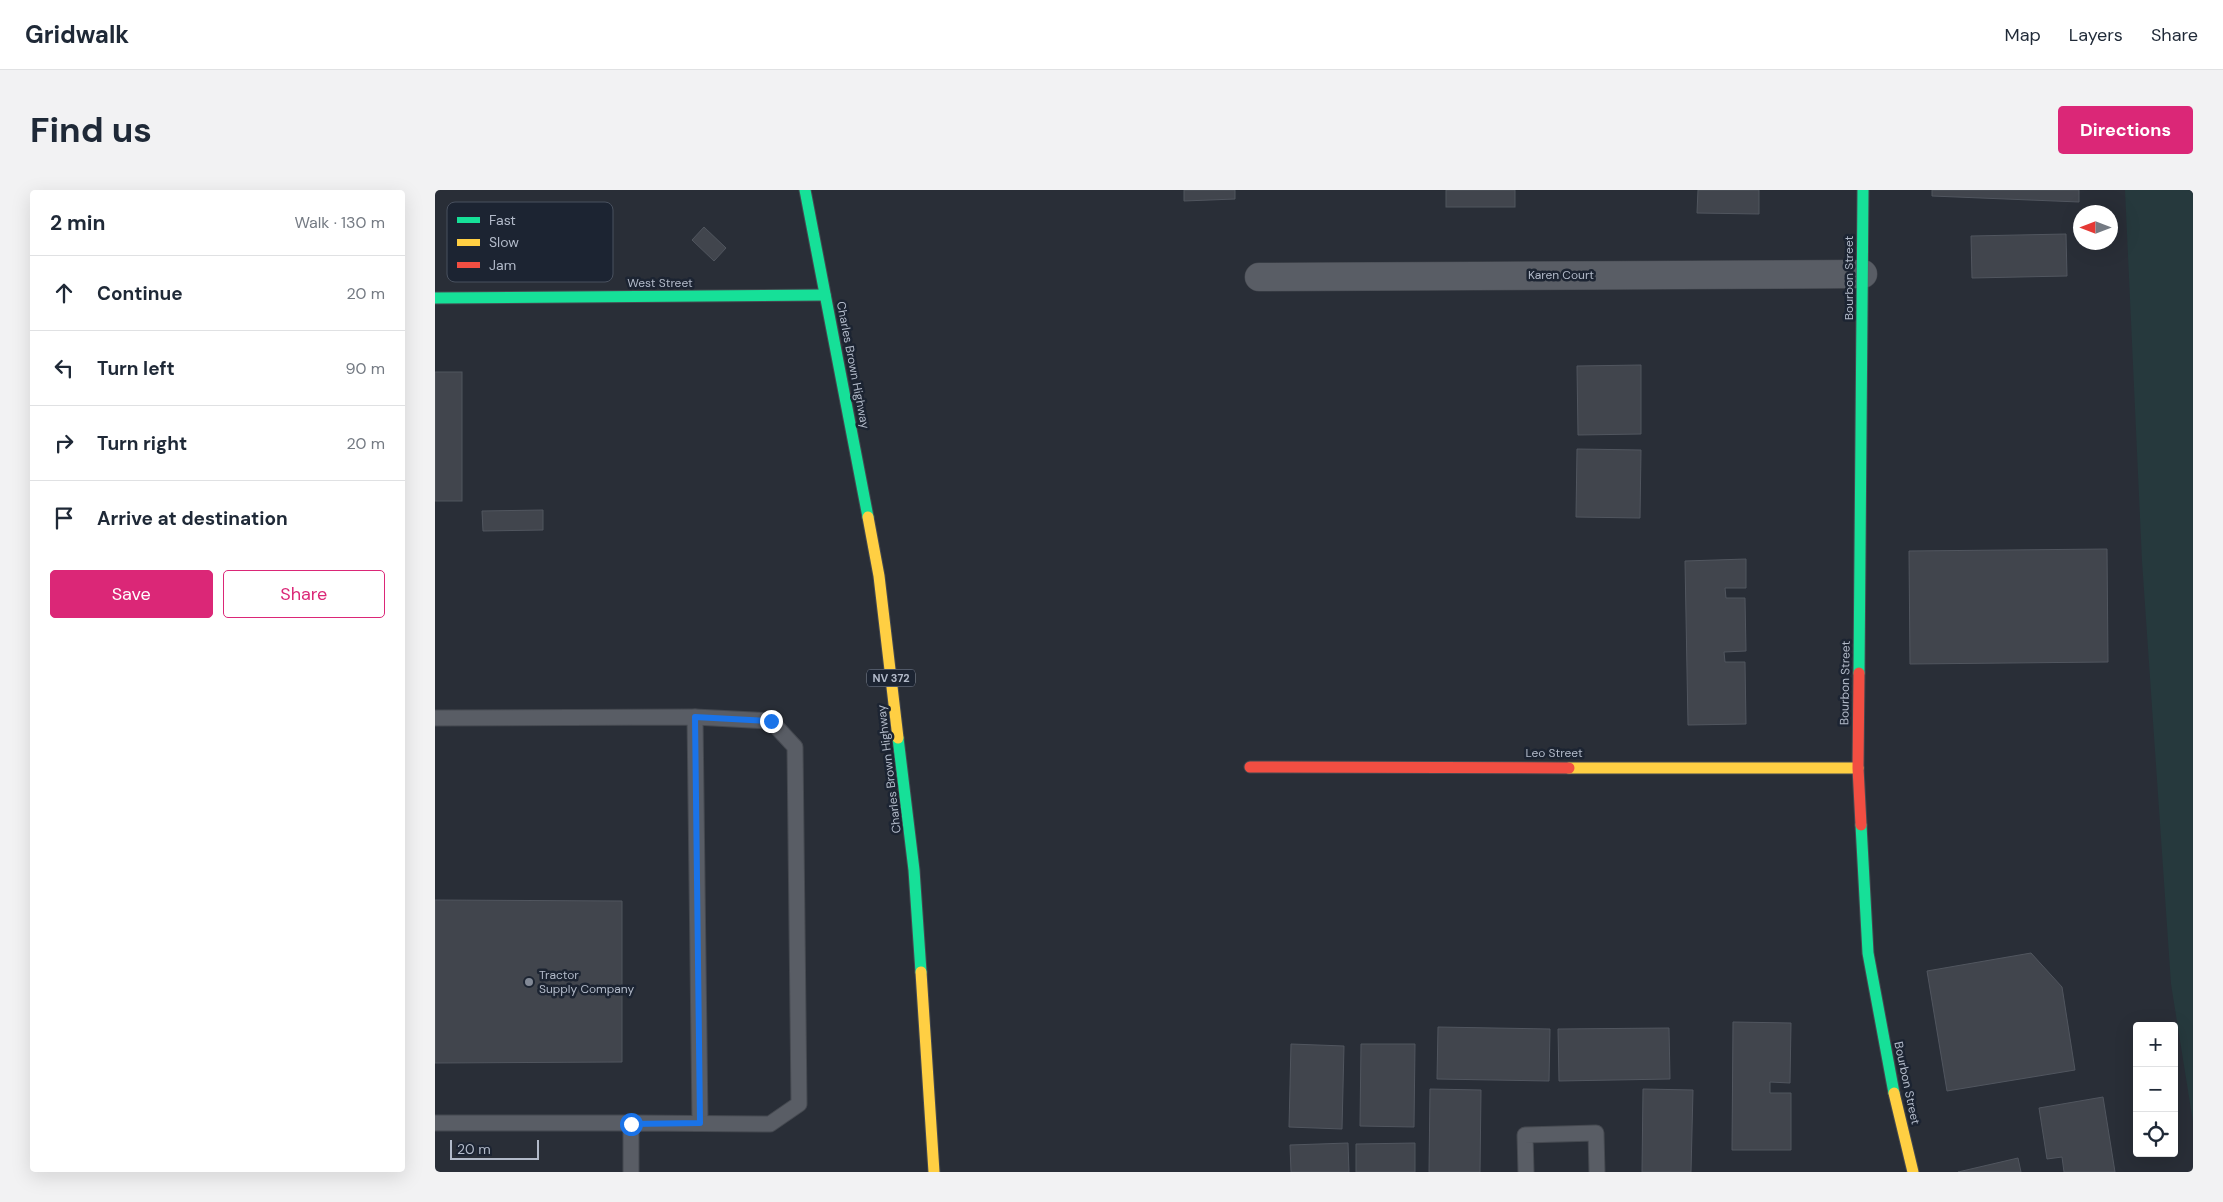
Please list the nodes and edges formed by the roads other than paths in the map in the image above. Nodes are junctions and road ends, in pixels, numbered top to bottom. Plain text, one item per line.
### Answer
1 (805, 190) edge
2 (1863, 190) edge
3 (1863, 274) junction
4 (1259, 277) dead end
5 (825, 295) junction
6 (435, 298) edge
7 (695, 717) junction
8 (435, 718) edge
9 (1250, 767) dead end
10 (1859, 768) junction
11 (700, 1123) junction
12 (435, 1124) edge
13 (631, 1124) junction
14 (631, 1172) edge
15 (934, 1172) edge
16 (1525, 1172) edge
17 (1597, 1172) edge
18 (1913, 1172) edge

1 - 5 street, Charles Brown Highway / NV 372
2 - 3 street, Bourbon Street
3 - 4 street, Karen Court
3 - 10 street, Bourbon Street
5 - 6 street, West Street
5 - 15 street, Charles Brown Highway / NV 372
7 - 8 lane
7 - 11 lane
7 - 11 lane
9 - 10 street, Leo Street
10 - 18 street, Bourbon Street
11 - 13 lane
12 - 13 lane
13 - 14 lane
16 - 17 lane

